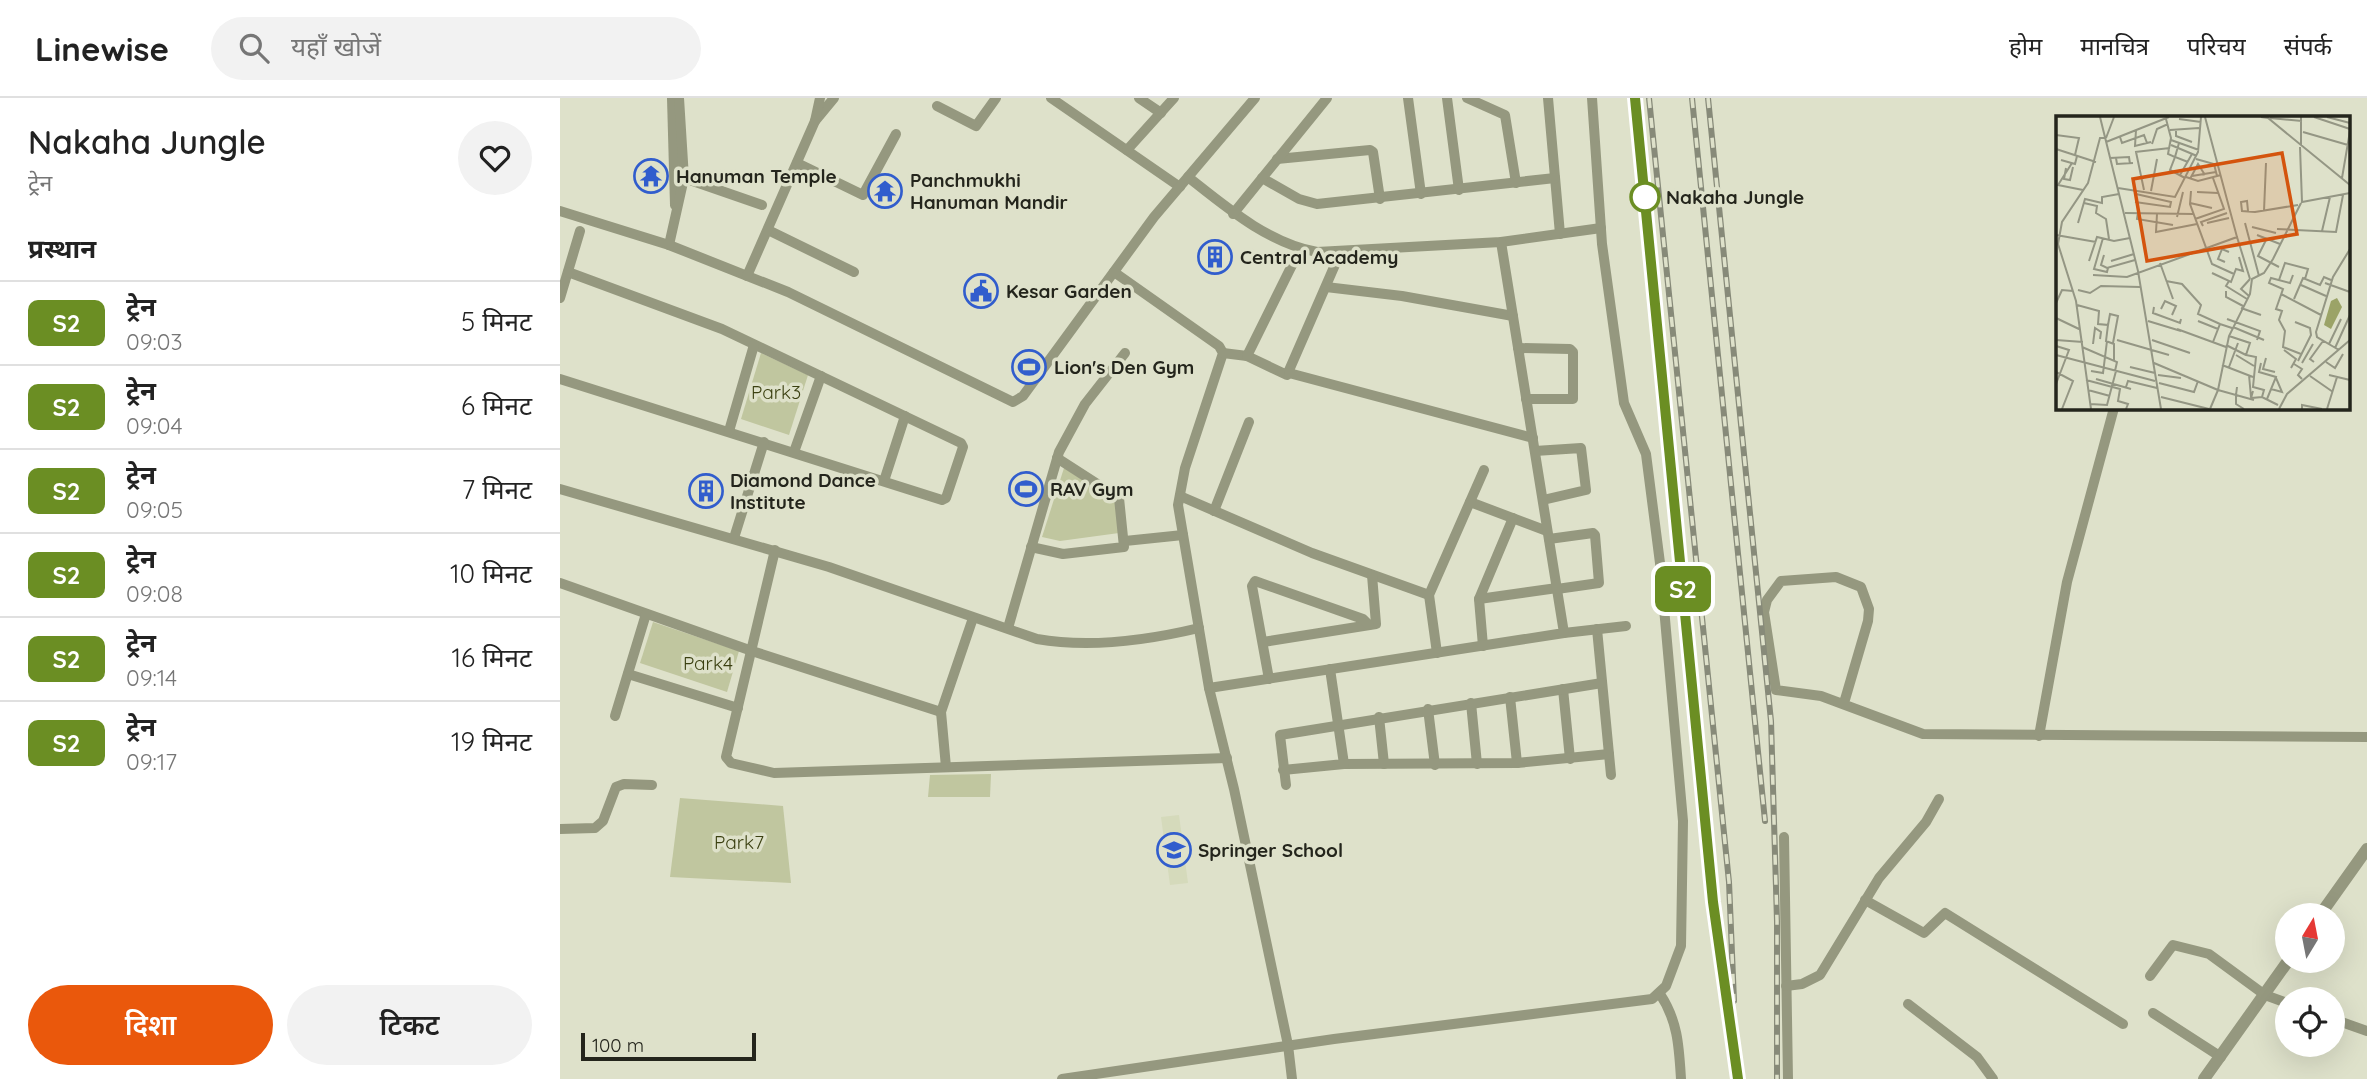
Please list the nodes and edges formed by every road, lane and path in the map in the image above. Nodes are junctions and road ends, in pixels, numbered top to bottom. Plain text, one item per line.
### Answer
1 (672, 98) edge
2 (679, 98) edge
3 (820, 98) edge
4 (834, 98) edge
5 (996, 98) edge
6 (1051, 98) edge
7 (1139, 98) edge
8 (1174, 98) edge
9 (1255, 98) edge
10 (1327, 98) edge
11 (1408, 98) edge
12 (1447, 98) edge
13 (1467, 98) edge
14 (1548, 98) edge
15 (1592, 98) edge
16 (937, 106) dead end
17 (1161, 113) junction
18 (815, 121) junction
19 (897, 134) dead end
20 (1127, 150) junction
21 (1278, 159) junction
22 (797, 163) junction
23 (1188, 177) junction
24 (684, 178) junction
25 (1262, 178) junction
26 (1555, 178) junction
27 (1516, 183) junction
28 (1180, 187) junction
29 (1459, 190) junction
30 (1421, 194) junction
31 (1380, 199) junction
32 (762, 205) dead end
33 (560, 211) edge
34 (1233, 214) junction
35 (676, 220) junction
36 (1601, 228) junction
37 (768, 230) junction
38 (580, 231) dead end
39 (1560, 234) junction
40 (1501, 242) junction
41 (669, 245) junction
42 (1300, 249) junction
43 (1342, 251) junction
44 (568, 272) junction
45 (854, 272) dead end
46 (1114, 272) junction
47 (747, 276) junction
48 (1326, 286) junction
49 (560, 298) edge
50 (1513, 316) junction
51 (754, 345) junction
52 (1518, 348) junction
53 (1125, 353) dead end
54 (1223, 353) junction
55 (1247, 356) junction
56 (1289, 373) junction
57 (821, 376) junction
58 (560, 379) edge
59 (1526, 399) junction
60 (2112, 410) edge
61 (905, 416) junction
62 (1249, 422) dead end
63 (729, 431) junction
64 (1532, 438) junction
65 (764, 442) junction
66 (1535, 451) junction
67 (794, 452) junction
68 (1057, 458) junction
69 (1483, 470) dead end
70 (884, 481) junction
71 (561, 491) edge
72 (1180, 496) junction
73 (1543, 500) junction
74 (1470, 502) junction
75 (1214, 510) junction
76 (1513, 518) junction
77 (1183, 535) junction
78 (1548, 535) junction
79 (734, 538) junction
80 (1125, 541) junction
81 (1031, 547) junction
82 (775, 550) junction
83 (1372, 575) junction
84 (560, 583) edge
85 (1557, 589) junction
86 (1429, 595) junction
87 (1479, 598) junction
88 (646, 614) junction
89 (973, 618) junction
90 (1369, 625) junction
91 (1626, 626) dead end
92 (1007, 628) junction
93 (1199, 628) junction
94 (1597, 629) junction
95 (1564, 633) junction
96 (1263, 642) junction
97 (1483, 646) junction
98 (751, 651) junction
99 (1437, 653) junction
100 (1330, 669) junction
101 (628, 674) junction
102 (1269, 679) junction
103 (1602, 683) junction
104 (1209, 688) junction
105 (1563, 689) junction
106 (1510, 697) junction
107 (1471, 703) junction
108 (1844, 703) junction
109 (738, 708) junction
110 (1428, 709) junction
111 (941, 712) junction
112 (615, 716) dead end
113 (1379, 717) junction
114 (1338, 723) junction
115 (2039, 736) junction
116 (2367, 737) edge
117 (1609, 754) junction
118 (1227, 758) junction
119 (1570, 759) junction
120 (1517, 763) junction
121 (1344, 764) junction
122 (1384, 764) junction
123 (1477, 764) junction
124 (1435, 765) junction
125 (946, 767) junction
126 (1283, 770) junction
127 (1611, 775) dead end
128 (652, 785) dead end
129 (1286, 785) dead end
130 (1940, 799) dead end
131 (560, 829) edge
132 (1784, 837) dead end
133 (2367, 849) edge
134 (1865, 900) junction
135 (2329, 903) edge
136 (2280, 973) edge
137 (2150, 976) dead end
138 (1786, 986) junction
139 (1660, 993) junction
140 (2265, 995) junction
141 (2275, 999) edge
142 (1908, 1003) dead end
143 (2153, 1013) dead end
144 (2345, 1023) edge
145 (2123, 1024) dead end
146 (2367, 1031) edge
147 (1288, 1045) junction
148 (2221, 1057) junction
149 (1062, 1079) edge
150 (1292, 1079) edge
151 (1681, 1079) edge
152 (1788, 1079) edge
153 (1993, 1079) edge
154 (2204, 1079) edge

1 - 35 street
2 - 24 street
3 - 18 street
4 - 18 street
5 - 16 street
6 - 20 street
7 - 17 street
8 - 17 street
9 - 23 street
10 - 21 street
11 - 30 street
12 - 29 street
13 - 27 street
14 - 26 street
15 - 36 street
17 - 20 street
18 - 22 street
19 - 22 street
20 - 28 street
21 - 25 street
21 - 31 street
22 - 37 street
23 - 28 street
23 - 34 street
24 - 32 street
24 - 35 street
25 - 31 street
25 - 34 street
26 - 27 street
26 - 39 street
27 - 29 street
28 - 46 street
29 - 30 street
30 - 31 street
33 - 41 street
34 - 42 street
35 - 41 street
36 - 39 street
36 - 139 street
37 - 45 street
37 - 47 street
38 - 44 street
39 - 40 street
40 - 43 street
40 - 50 street
41 - 47 street
42 - 43 street
42 - 55 street
43 - 48 street
44 - 49 street
44 - 51 street
46 - 47 street
46 - 54 street
48 - 50 street
48 - 56 street
50 - 52 street
51 - 57 street
51 - 63 street
52 - 59 street
52 - 59 street
53 - 68 street
54 - 55 street
54 - 72 street
55 - 56 street
56 - 64 street
57 - 61 street
57 - 67 street
58 - 63 street
59 - 64 street
60 - 115 street
61 - 70 street
61 - 70 street
62 - 75 street
63 - 65 street
64 - 66 street
65 - 67 street
65 - 79 street
66 - 73 street
66 - 73 street
67 - 70 street
68 - 80 street
68 - 81 street
69 - 74 street
71 - 79 street
72 - 75 street
72 - 77 street
73 - 78 street
74 - 76 street
74 - 86 street
75 - 83 street
76 - 78 street
76 - 87 street
77 - 80 street
77 - 93 street
78 - 85 street
78 - 85 street
79 - 82 street
80 - 81 street
81 - 92 street
82 - 89 street
82 - 98 street
83 - 86 street
83 - 90 street
84 - 88 street
85 - 87 street
85 - 95 street
86 - 99 street
87 - 97 street
88 - 98 street
88 - 101 street
89 - 92 street
89 - 111 street
90 - 96 street
90 - 96 street
91 - 94 street
92 - 93 street
93 - 104 street
94 - 95 street
94 - 103 street
95 - 97 street
96 - 102 street
97 - 99 street
98 - 109 street
98 - 111 street
99 - 100 street
100 - 102 street
100 - 114 street
101 - 109 street
101 - 112 street
102 - 104 street
103 - 105 street
103 - 117 street
104 - 118 street
105 - 106 street
105 - 119 street
106 - 107 street
106 - 120 street
107 - 110 street
107 - 123 street
108 - 108 street
108 - 115 street
109 - 125 street
110 - 113 street
110 - 124 street
111 - 125 street
113 - 114 street
113 - 122 street
114 - 121 street
114 - 126 street
115 - 116 street
117 - 119 street
117 - 127 street
118 - 125 street
118 - 147 street
119 - 120 street
120 - 123 street
121 - 122 street
121 - 126 street
122 - 124 street
123 - 124 street
126 - 129 street
128 - 131 street
130 - 134 street
132 - 138 street
133 - 135 street
134 - 138 street
134 - 145 street
136 - 140 street
137 - 140 street
138 - 152 street
139 - 147 street
139 - 151 street
140 - 141 street
140 - 148 street
142 - 153 street
143 - 148 street
144 - 146 street
147 - 149 street
147 - 150 street
148 - 154 street

